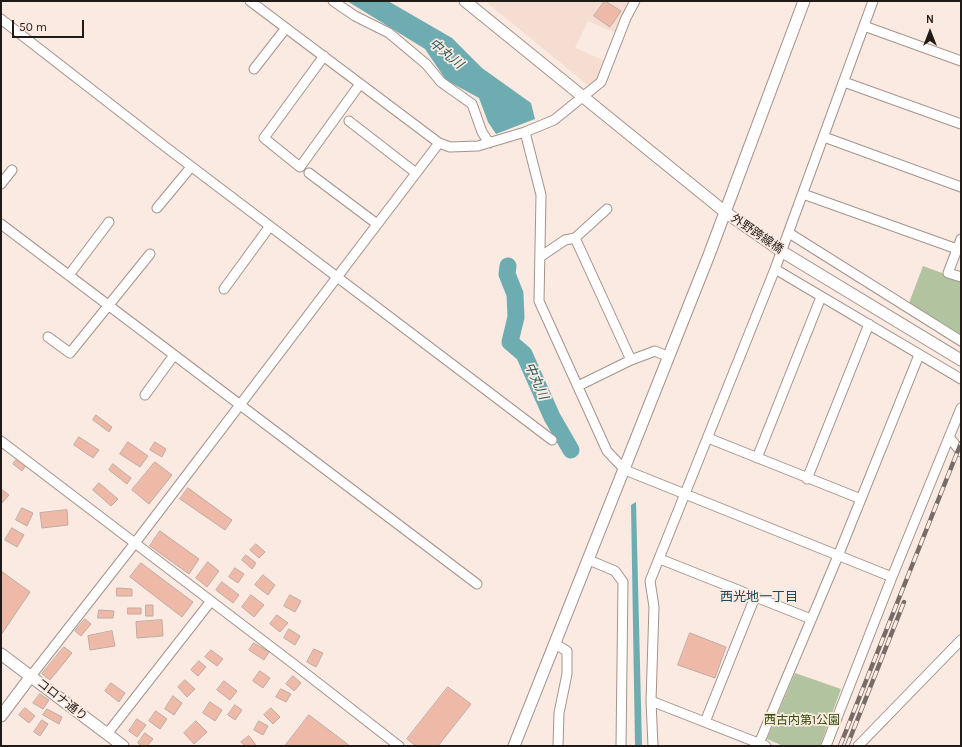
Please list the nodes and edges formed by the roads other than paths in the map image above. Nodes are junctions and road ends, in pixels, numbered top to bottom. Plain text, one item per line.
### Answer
1 (250, 1) edge
2 (333, 1) edge
3 (465, 1) edge
4 (635, 1) edge
5 (804, 1) edge
6 (873, 1) edge
7 (1, 19) edge
8 (864, 26) junction
9 (286, 28) junction
10 (324, 56) junction
11 (961, 61) edge
12 (254, 69) dead end
13 (844, 82) junction
14 (360, 84) junction
15 (583, 98) junction
16 (349, 121) dead end
17 (961, 124) edge
18 (525, 132) junction
19 (824, 137) junction
20 (439, 143) junction
21 (489, 143) junction
22 (192, 167) junction
23 (12, 170) dead end
24 (309, 173) dead end
25 (416, 173) junction
26 (1, 184) edge
27 (961, 186) edge
28 (803, 194) junction
29 (156, 208) dead end
30 (607, 210) dead end
31 (725, 212) junction
32 (109, 222) dead end
33 (1, 224) edge
34 (377, 224) junction
35 (270, 226) junction
36 (789, 233) junction
37 (575, 238) junction
38 (961, 239) edge
39 (957, 249) junction
40 (785, 253) junction
41 (150, 254) dead end
42 (540, 257) junction
43 (775, 269) junction
44 (69, 275) junction
45 (337, 276) junction
46 (961, 277) edge
47 (224, 289) dead end
48 (821, 297) junction
49 (109, 306) junction
50 (869, 324) junction
51 (48, 337) dead end
52 (961, 341) edge
53 (174, 355) junction
54 (919, 355) junction
55 (669, 357) junction
56 (631, 360) junction
57 (961, 360) edge
58 (961, 379) edge
59 (578, 386) junction
60 (145, 394) dead end
61 (239, 404) junction
62 (961, 408) edge
63 (949, 437) junction
64 (708, 438) junction
65 (552, 440) dead end
66 (1, 441) edge
67 (961, 452) edge
68 (757, 458) junction
69 (625, 470) junction
70 (807, 478) junction
71 (685, 495) junction
72 (860, 499) junction
73 (135, 544) junction
74 (838, 556) junction
75 (660, 559) junction
76 (589, 560) junction
77 (892, 577) junction
78 (477, 584) dead end
79 (755, 597) junction
80 (211, 601) junction
81 (811, 619) junction
82 (961, 640) edge
83 (555, 644) junction
84 (1, 654) edge
85 (31, 676) junction
86 (652, 701) junction
87 (1, 716) edge
88 (705, 722) junction
89 (107, 734) junction
90 (761, 745) edge
91 (123, 746) edge
92 (399, 746) edge
93 (514, 746) edge
94 (558, 746) edge
95 (620, 746) edge
96 (653, 746) edge
97 (826, 746) edge
98 (858, 746) edge

1 - 9 street
2 - 21 street
3 - 15 street, 外野跨線橋
4 - 15 street
5 - 31 street
6 - 8 street
7 - 22 street
8 - 11 street
8 - 13 street
9 - 10 street
9 - 12 street
10 - 14 street
10 - 14 street
13 - 17 street
13 - 19 street
14 - 20 street
15 - 18 street
15 - 31 street, 外野跨線橋
16 - 25 street
18 - 21 street
18 - 42 street
19 - 27 street
19 - 28 street
20 - 21 street
20 - 25 street
22 - 29 street
22 - 35 street
23 - 26 street
24 - 34 street
25 - 34 street
28 - 36 street
28 - 39 street
30 - 37 street
31 - 40 street, 外野跨線橋
31 - 55 street
32 - 44 street
33 - 44 street
34 - 45 street
35 - 45 street
35 - 47 street
36 - 40 street
36 - 52 street
37 - 42 street
37 - 56 street
38 - 39 street
39 - 46 street
40 - 43 street
40 - 57 street, 外野跨線橋
41 - 49 street
42 - 59 street
43 - 48 street
43 - 64 street
44 - 49 street
45 - 61 street
45 - 65 street
48 - 50 street
48 - 68 street
49 - 51 street
49 - 53 street
50 - 54 street
50 - 70 street
53 - 60 street
53 - 61 street
54 - 58 street
54 - 72 street
55 - 56 street
55 - 69 street
56 - 59 street
59 - 69 street
61 - 73 street
61 - 78 street
62 - 63 street
63 - 67 street
63 - 77 street
64 - 68 street
64 - 71 street
66 - 73 street
68 - 70 street
69 - 71 street
69 - 76 street
70 - 72 street
71 - 74 street
71 - 75 street
72 - 74 street
73 - 80 street
73 - 85 street
74 - 77 street
74 - 81 street
75 - 79 street
75 - 86 street
76 - 83 street
76 - 95 street
77 - 97 street
79 - 81 street
79 - 88 street
80 - 89 street
80 - 92 street
81 - 90 street
82 - 98 street
83 - 93 street
83 - 94 street
84 - 85 street, コロナ通り
85 - 87 street
85 - 89 street, コロナ通り
86 - 88 street
86 - 96 street
88 - 90 street
89 - 91 street, コロナ通り

